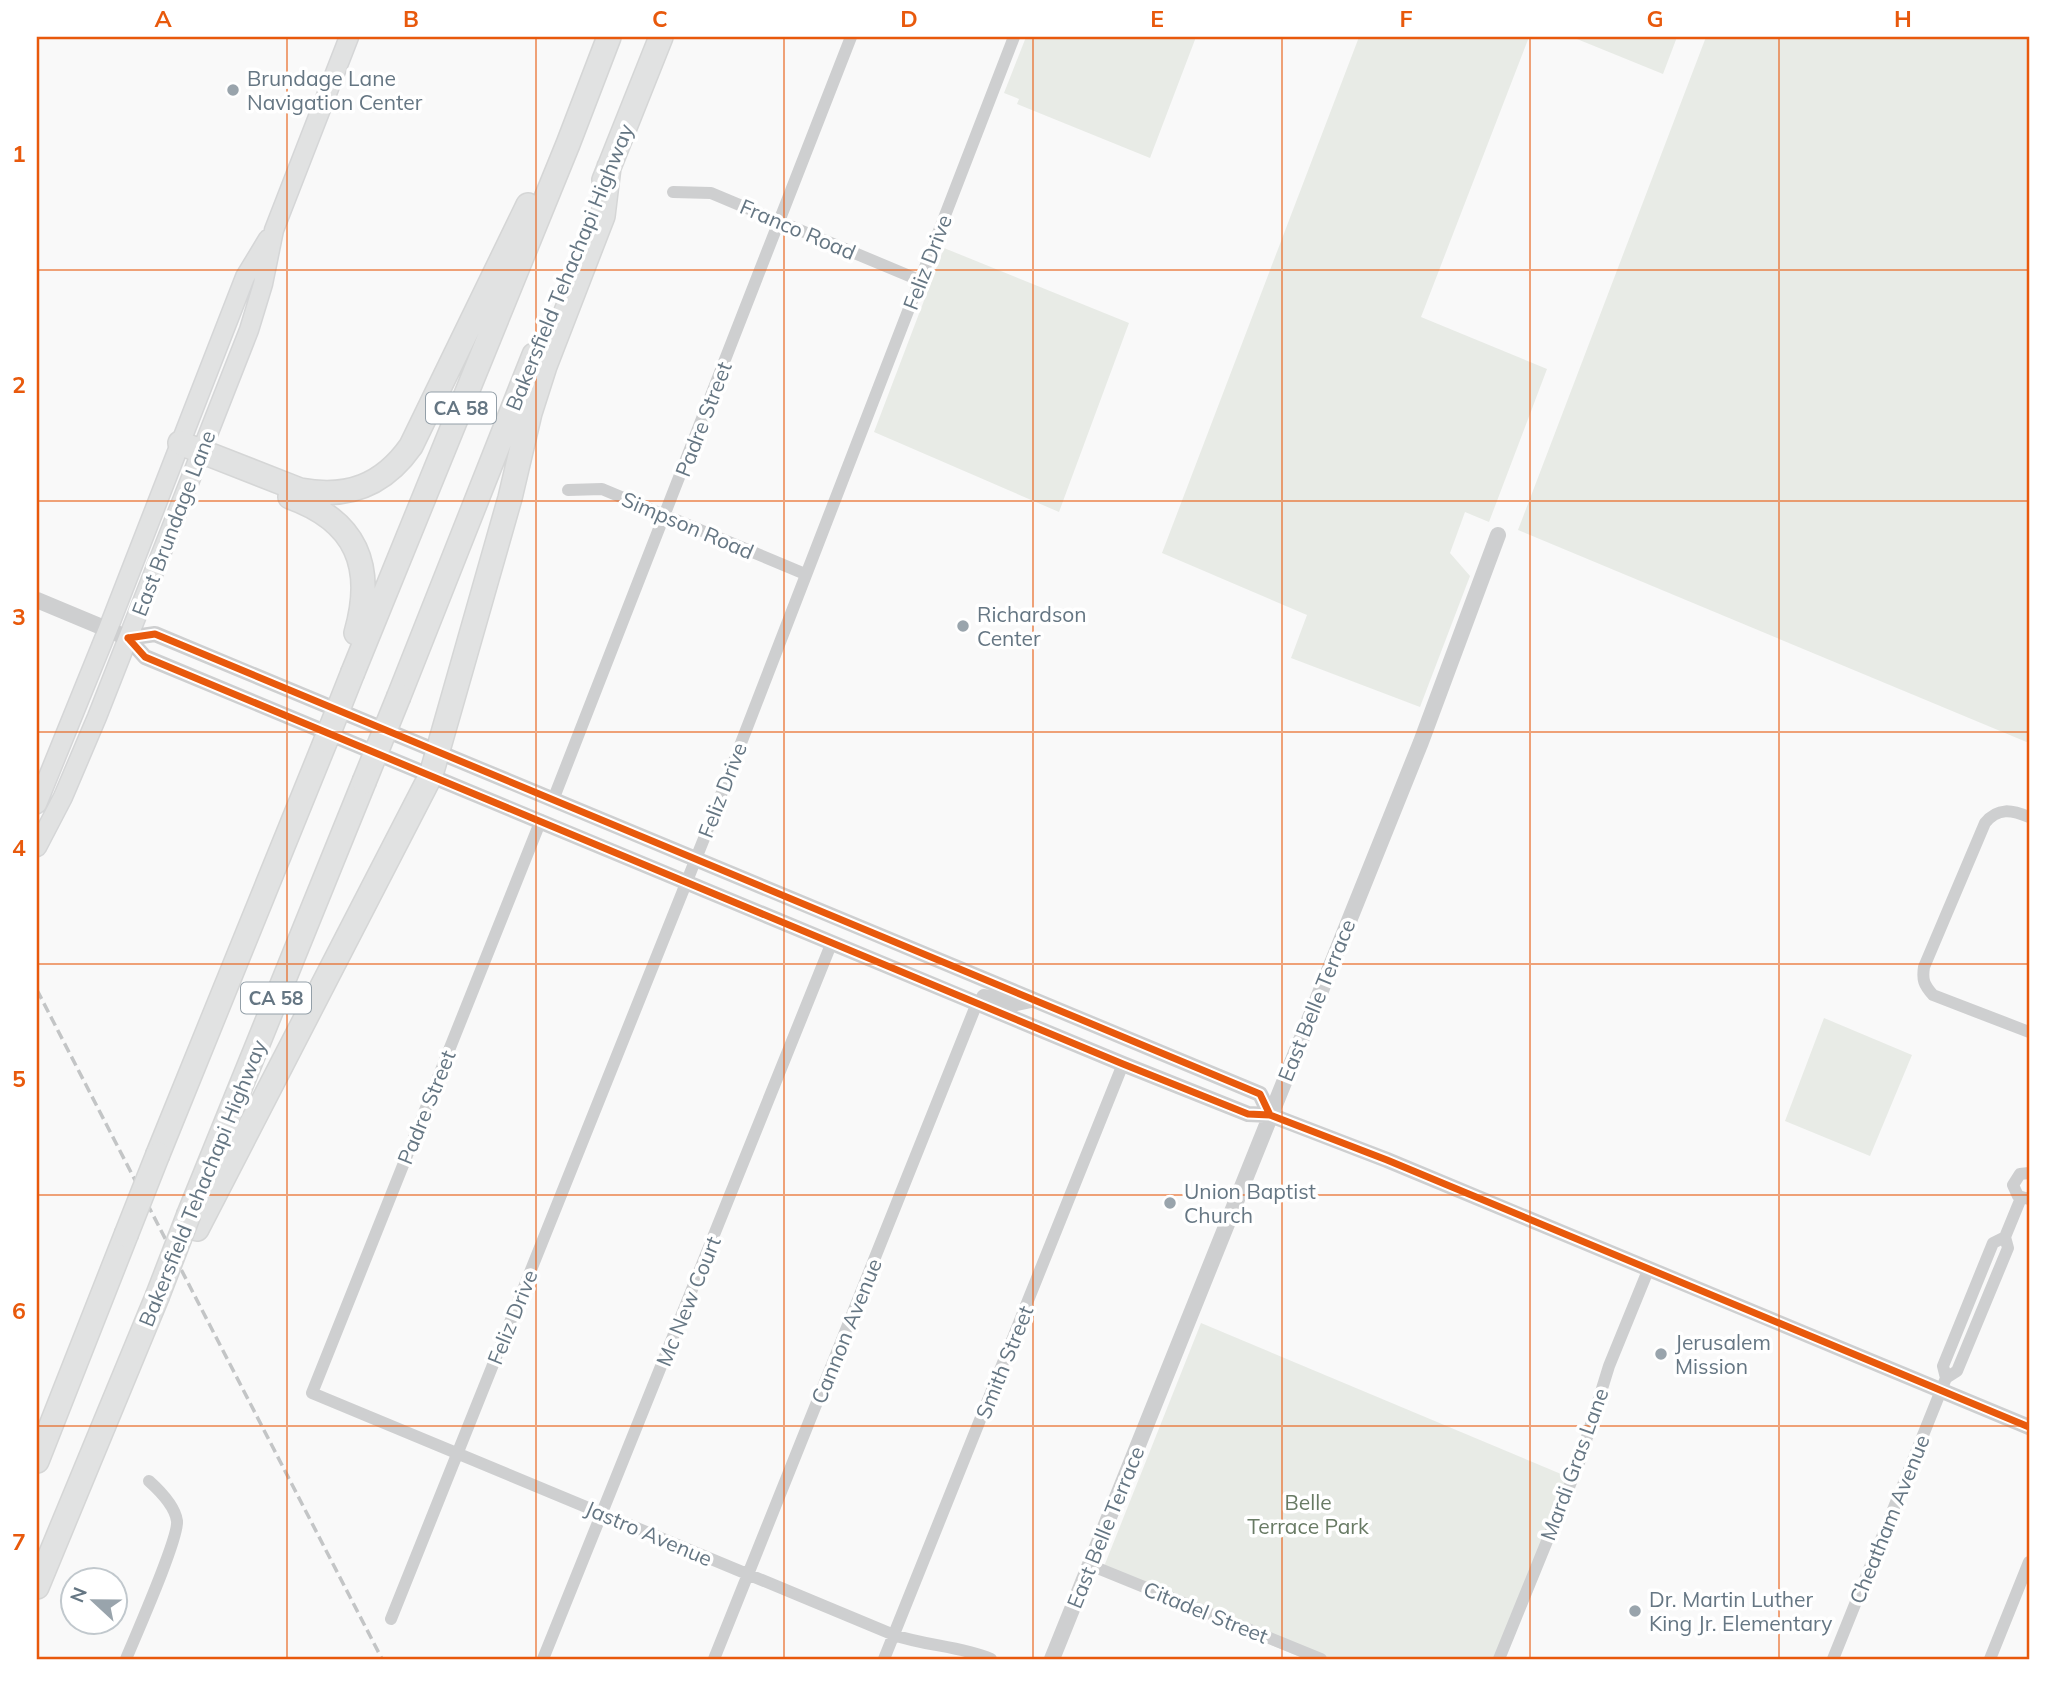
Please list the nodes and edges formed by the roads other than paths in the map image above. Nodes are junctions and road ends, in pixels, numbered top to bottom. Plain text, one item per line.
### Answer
1 (349, 37) edge
2 (609, 37) edge
3 (661, 37) edge
4 (852, 37) edge
5 (1014, 37) edge
6 (568, 144) junction
7 (609, 167) junction
8 (673, 192) dead end
9 (780, 222) junction
10 (919, 280) junction
11 (188, 453) junction
12 (568, 490) dead end
13 (666, 516) junction
14 (1498, 534) dead end
15 (805, 574) junction
16 (37, 600) edge
17 (108, 629) junction
18 (128, 638) junction
19 (350, 671) junction
20 (434, 764) junction
21 (553, 800) junction
22 (37, 804) edge
23 (2029, 817) edge
24 (541, 820) junction
25 (37, 847) edge
26 (695, 860) junction
27 (686, 881) junction
28 (832, 942) junction
29 (924, 981) junction
30 (1031, 1000) junction
31 (977, 1003) junction
32 (2029, 1032) edge
33 (1123, 1064) junction
34 (1270, 1115) junction
35 (2029, 1173) edge
36 (2025, 1199) edge
37 (193, 1222) junction
38 (1649, 1268) junction
39 (1944, 1384) junction
40 (312, 1393) joint
41 (2029, 1427) edge
42 (457, 1453) junction
43 (37, 1461) edge
44 (149, 1481) dead end
45 (603, 1514) junction
46 (2029, 1562) edge
47 (1090, 1565) junction
48 (749, 1574) junction
49 (37, 1587) edge
50 (391, 1619) dead end
51 (894, 1634) junction
52 (126, 1659) edge
53 (543, 1659) edge
54 (714, 1659) edge
55 (884, 1659) edge
56 (991, 1659) edge
57 (1052, 1659) edge
58 (1321, 1659) edge
59 (1499, 1659) edge
60 (1833, 1659) edge
61 (1990, 1659) edge

1 - 11 main road, East Brundage Lane
2 - 6 highway, CA 58
3 - 7 highway, Bakersfield Tehachapi Highway / CA 58
4 - 9 street, Padre Street
5 - 10 street, Feliz Drive
6 - 11 highway
6 - 19 highway, CA 58
7 - 20 highway
7 - 37 highway, Bakersfield Tehachapi Highway / CA 58, bridge
8 - 9 street, Franco Road
9 - 10 street, Franco Road
9 - 13 street, Padre Street
10 - 15 street, Feliz Drive
11 - 17 main road, East Brundage Lane
11 - 18 main road, East Brundage Lane
11 - 19 highway
12 - 13 street, Simpson Road
13 - 15 street, Simpson Road
13 - 21 street, Padre Street
14 - 34 street, East Belle Terrace
15 - 26 street, Feliz Drive
16 - 17 street
17 - 18 street
17 - 22 main road, East Brundage Lane
18 - 20 street
18 - 20 street
18 - 25 main road, East Brundage Lane
19 - 43 highway, CA 58, bridge
20 - 21 street
20 - 24 street
20 - 37 highway
21 - 26 street
23 - 32 street
24 - 27 street
24 - 40 street, Padre Street
26 - 27 street, Feliz Drive
26 - 30 street
27 - 28 street
27 - 42 street, Feliz Drive
28 - 29 street
28 - 45 street, Mc New Court
29 - 30 street
29 - 31 street
30 - 34 street
31 - 33 street
31 - 48 street, Cannon Avenue
33 - 34 street
33 - 51 street, Smith Street
34 - 38 street
34 - 47 street, East Belle Terrace
35 - 36 street, Cheatham Avenue
36 - 39 street, Cheatham Avenue
37 - 49 highway, Bakersfield Tehachapi Highway, bridge
38 - 39 street
38 - 59 street, Mardi Gras Lane
39 - 41 street
39 - 60 street, Cheatham Avenue
40 - 42 street, Jastro Avenue
42 - 45 street, Jastro Avenue
42 - 50 street, Feliz Drive
44 - 52 street
45 - 48 street, Jastro Avenue
45 - 53 street, Mc New Court
46 - 61 street
47 - 57 street, East Belle Terrace
47 - 58 street, Citadel Street
48 - 51 street, Jastro Avenue
48 - 54 street, Cannon Avenue
51 - 55 street, Smith Street
51 - 56 street, Jastro Avenue

